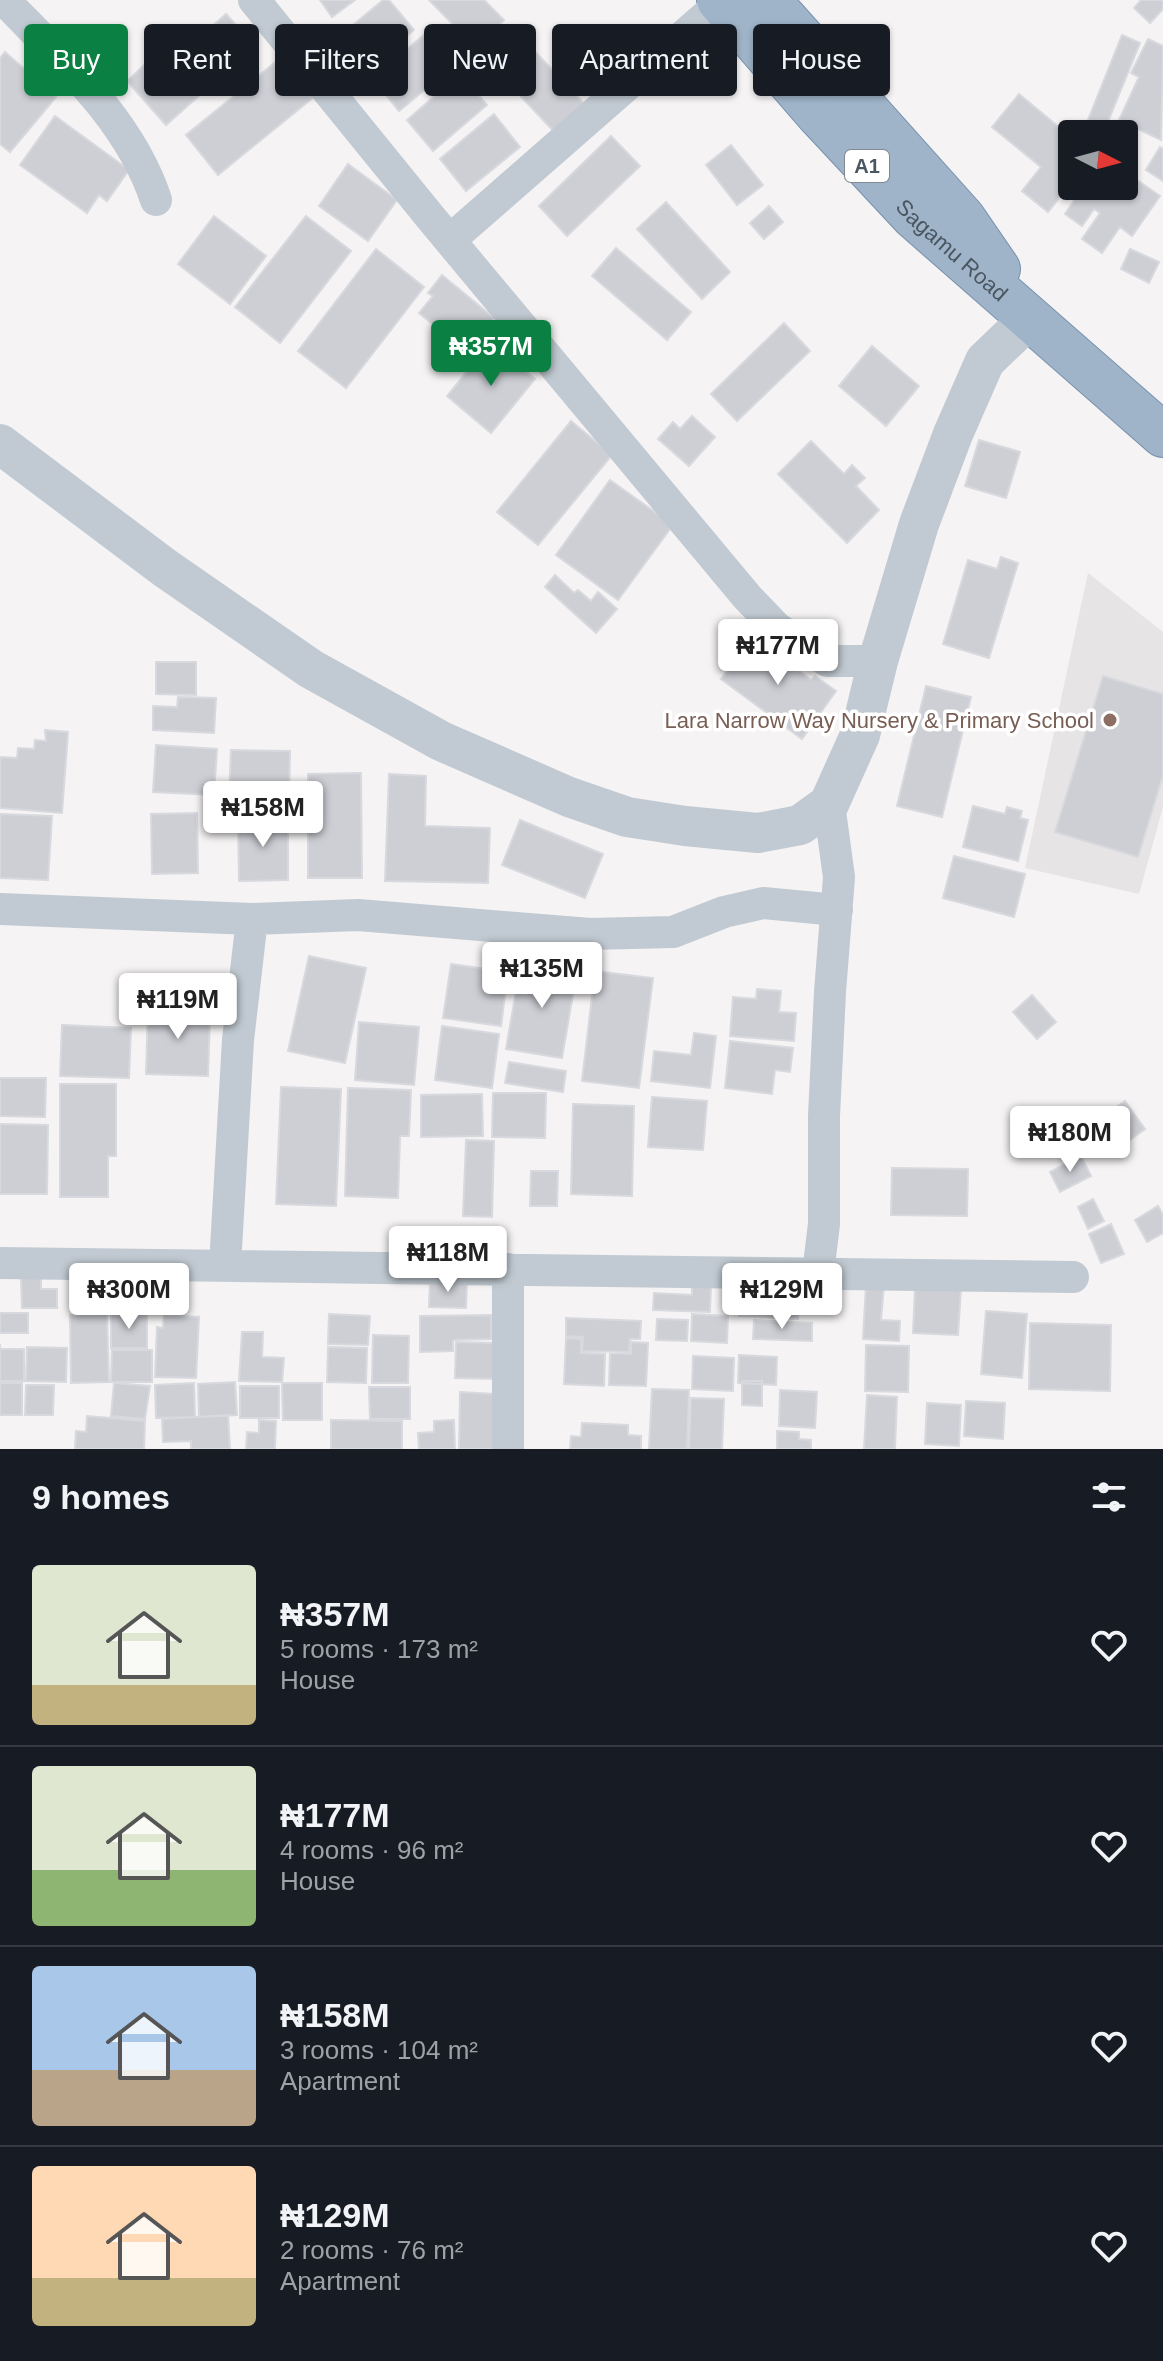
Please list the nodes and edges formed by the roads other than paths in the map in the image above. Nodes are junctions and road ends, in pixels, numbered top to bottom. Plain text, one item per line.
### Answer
1 (4, 0) edge
2 (254, 0) edge
3 (768, 0) edge
4 (720, 1) edge
5 (831, 100) junction
6 (156, 200) dead end
7 (450, 240) junction
8 (1031, 317) junction
9 (1163, 435) edge
10 (0, 444) edge
11 (878, 661) junction
12 (829, 804) junction
13 (0, 909) edge
14 (837, 910) junction
15 (252, 919) junction
16 (0, 1263) edge
17 (225, 1266) junction
18 (508, 1269) junction
19 (818, 1273) junction
20 (1073, 1277) dead end
21 (508, 1449) edge

1 - 6 street
2 - 7 street
3 - 5 highway, Sagamu Road / A1
4 - 5 highway, Sagamu Road / A1
4 - 7 street
5 - 8 highway, Sagamu Road / A1
7 - 11 street
8 - 9 highway, Sagamu Road / A1
8 - 11 street
10 - 12 street
11 - 12 street
12 - 14 street
13 - 15 street
14 - 15 street
14 - 19 street
15 - 17 street
16 - 17 street
17 - 18 street
18 - 19 street
18 - 21 street
19 - 20 street

